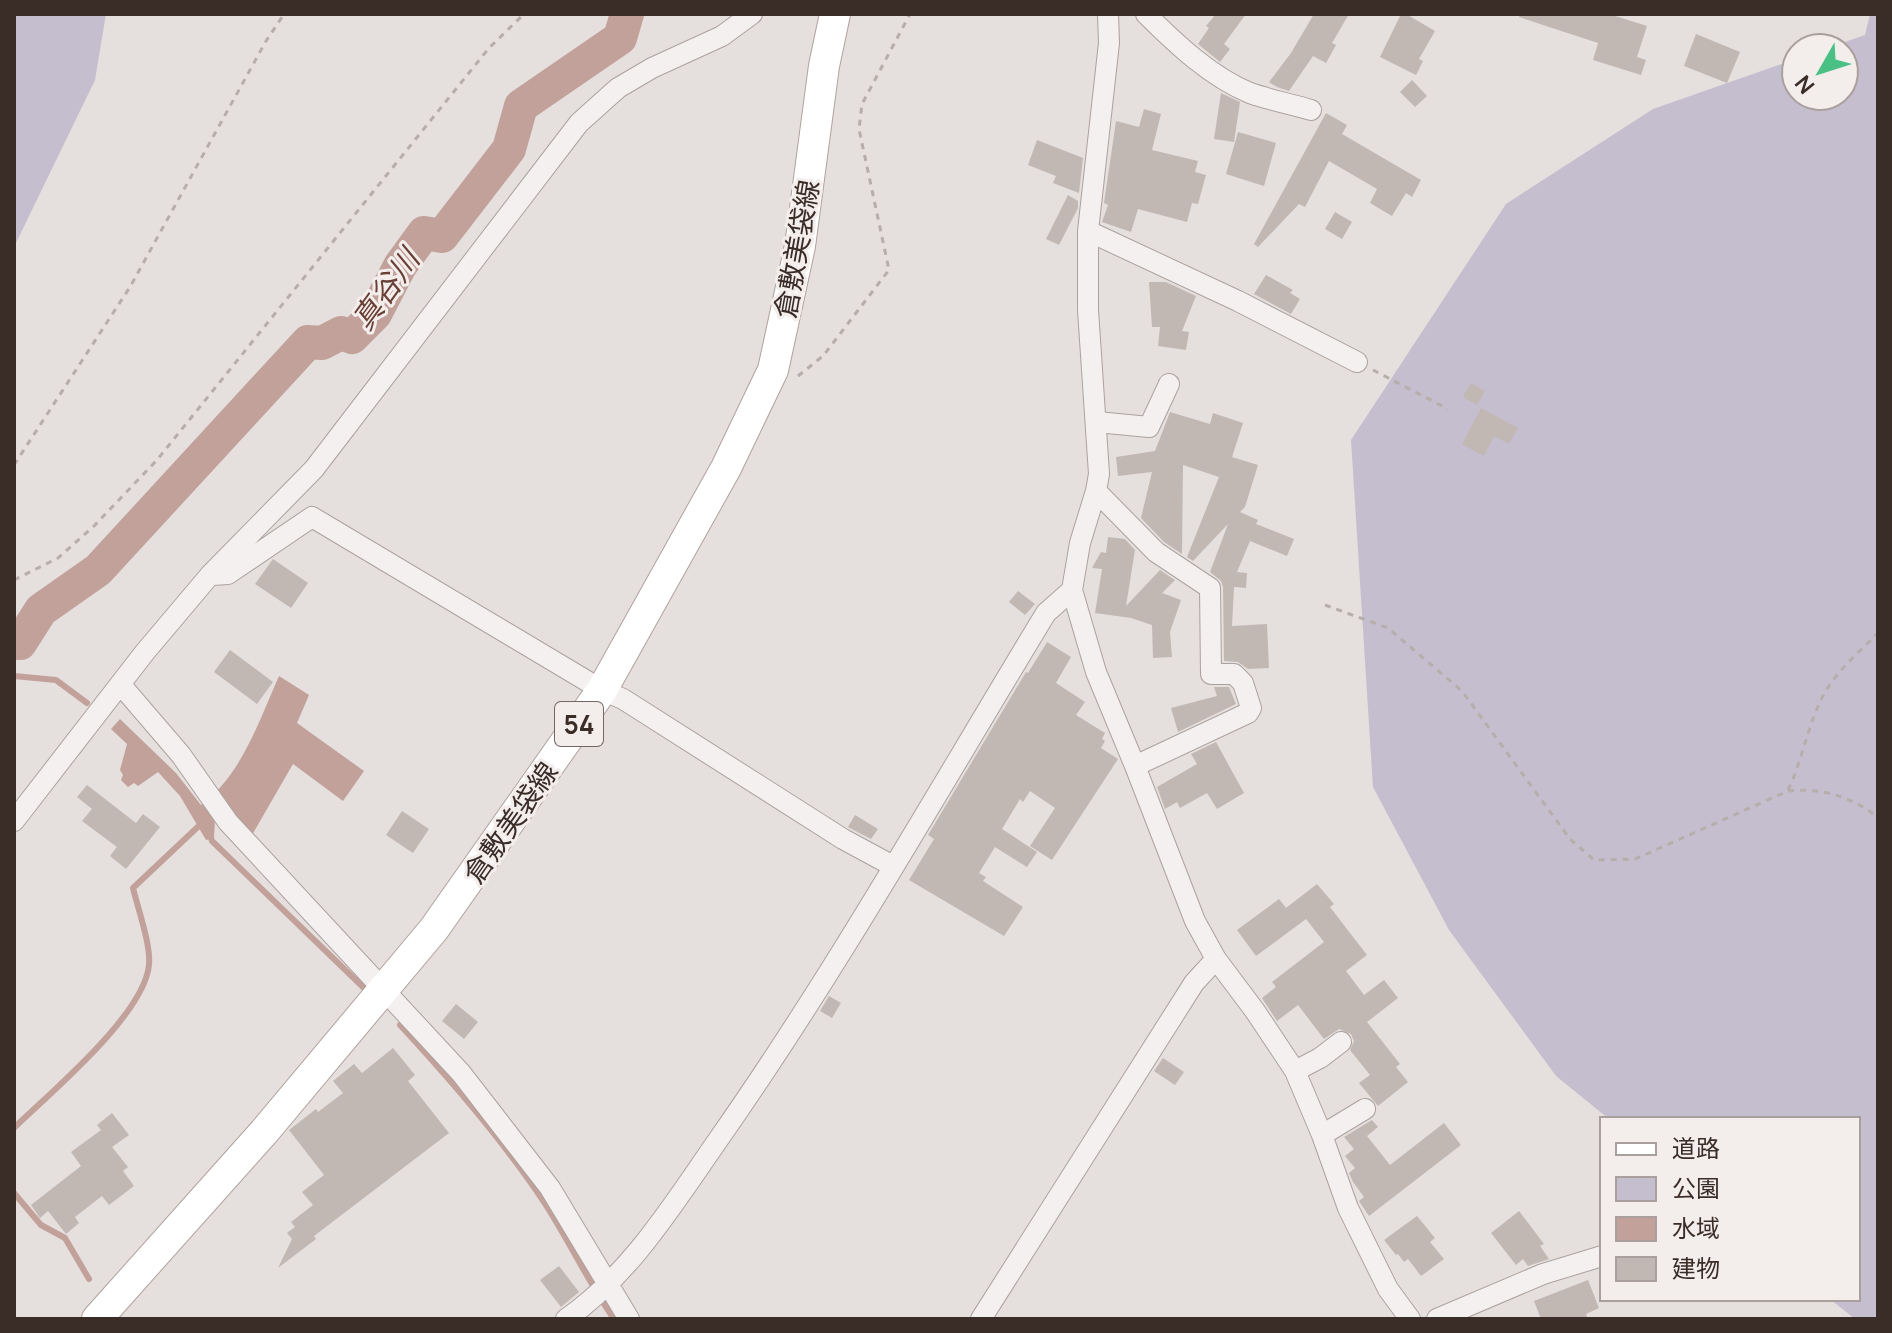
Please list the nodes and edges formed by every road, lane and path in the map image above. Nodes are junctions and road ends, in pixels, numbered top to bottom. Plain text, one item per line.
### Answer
1 (284, 14) edge
2 (524, 14) edge
3 (752, 14) edge
4 (835, 14) edge
5 (910, 14) edge
6 (1108, 14) edge
7 (1146, 14) edge
8 (1311, 110) dead end
9 (1088, 231) junction
10 (1357, 362) joint
11 (773, 370) junction
12 (1169, 384) dead end
13 (1448, 409) dead end
14 (1097, 422) junction
15 (14, 465) edge
16 (1096, 491) junction
17 (210, 575) junction
18 (14, 580) edge
19 (1072, 590) junction
20 (1325, 605) dead end
21 (1878, 633) edge
22 (121, 685) junction
23 (602, 690) junction
24 (1135, 766) junction
25 (1788, 791) junction
26 (1878, 818) edge
27 (14, 821) edge
28 (893, 866) junction
29 (1216, 959) junction
30 (384, 988) junction
31 (1341, 1042) dead end
32 (1295, 1071) junction
33 (1365, 1109) dead end
34 (1322, 1135) junction
35 (1600, 1257) edge
36 (600, 1292) junction
37 (97, 1319) edge
38 (566, 1319) edge
39 (629, 1319) edge
40 (981, 1319) edge
41 (1410, 1319) edge
42 (1437, 1319) edge

1 - 15 path
2 - 18 path
3 - 17 street
4 - 11 main road, 倉敷美袋線 / 54
5 - 11 path
6 - 9 street
7 - 8 street
9 - 10 street
9 - 14 street
10 - 13 path
11 - 23 main road, 倉敷美袋線 / 54
12 - 14 street
14 - 16 street
16 - 19 street
16 - 24 street
17 - 22 street
17 - 23 street
19 - 24 street
19 - 28 street
20 - 25 path
21 - 25 path
22 - 27 street
22 - 30 street
23 - 28 street
23 - 30 main road, 倉敷美袋線 / 54
24 - 29 street
25 - 26 path
28 - 36 street
29 - 32 street
29 - 40 street
30 - 36 street
30 - 37 main road, 倉敷美袋線 / 54
31 - 32 street
32 - 34 street
33 - 34 street
34 - 41 street
35 - 42 street
36 - 38 street
36 - 39 street

